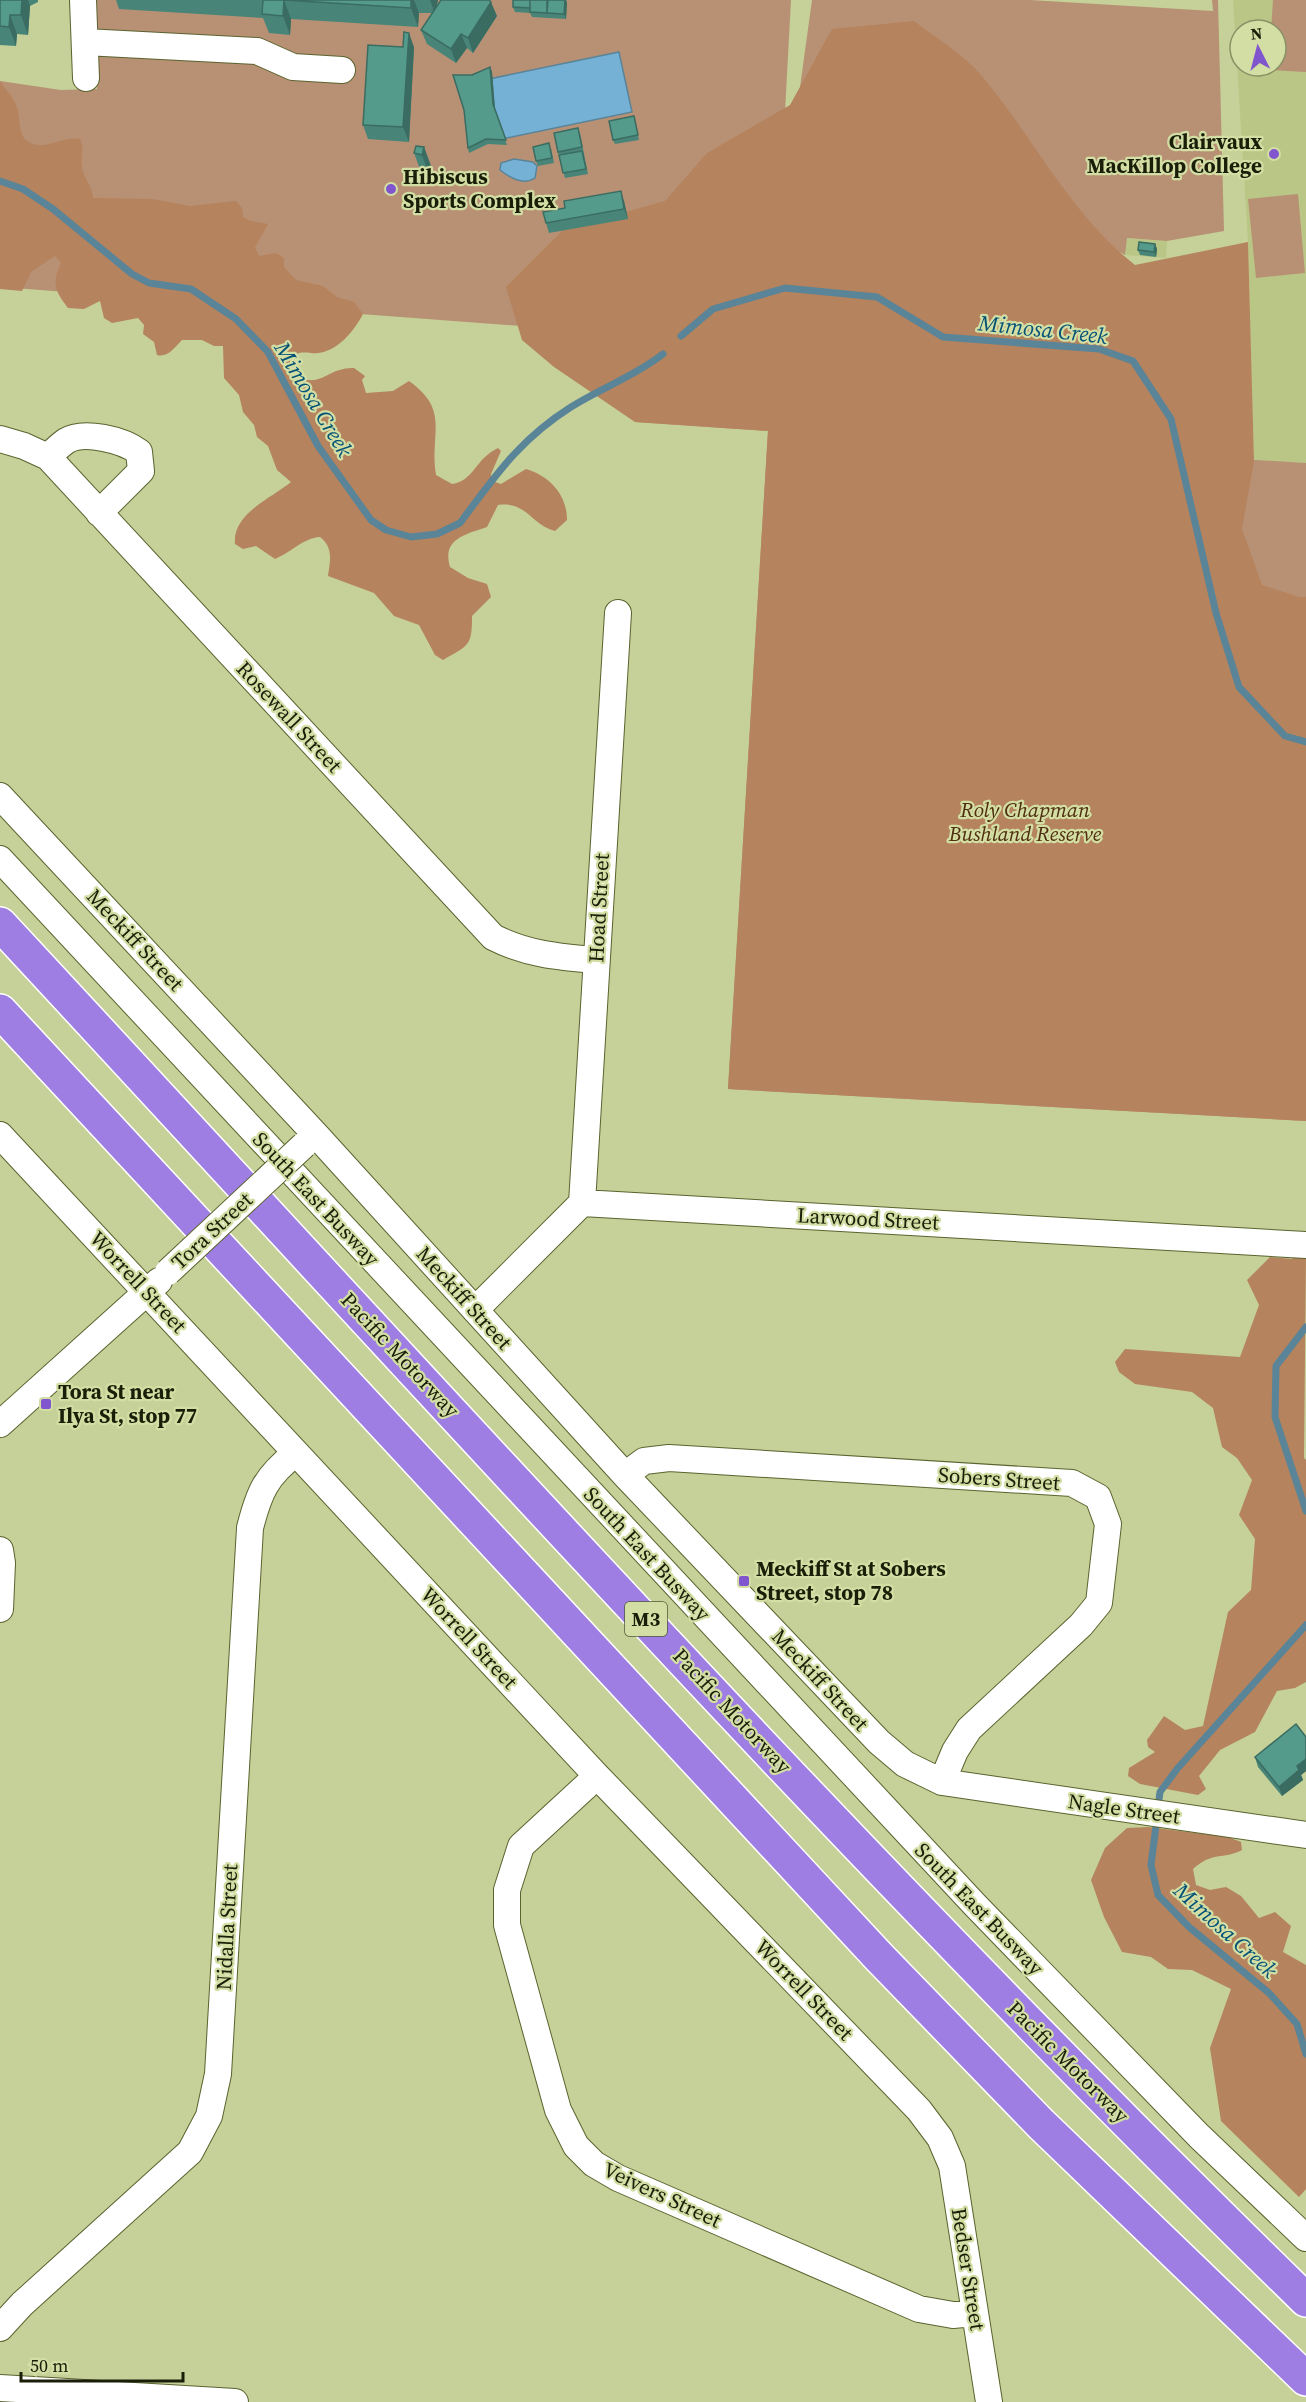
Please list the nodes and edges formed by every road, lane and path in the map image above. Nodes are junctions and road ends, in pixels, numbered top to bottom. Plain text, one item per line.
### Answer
1 (83, 0) edge
2 (85, 42) junction
3 (342, 70) dead end
4 (86, 78) dead end
5 (0, 439) edge
6 (48, 458) junction
7 (99, 513) junction
8 (618, 613) dead end
9 (0, 796) edge
10 (0, 859) edge
11 (0, 924) edge
12 (596, 960) junction
13 (0, 1011) edge
14 (0, 1135) edge
15 (310, 1140) junction
16 (582, 1203) junction
17 (1306, 1245) edge
18 (147, 1292) junction
19 (475, 1311) junction
20 (0, 1424) edge
21 (296, 1453) junction
22 (625, 1475) junction
23 (0, 1550) edge
24 (0, 1609) edge
25 (597, 1776) junction
26 (942, 1782) junction
27 (1306, 1835) edge
28 (940, 2138) joint
29 (1306, 2238) edge
30 (1306, 2300) edge
31 (973, 2313) junction
32 (0, 2328) edge
33 (1306, 2379) edge
34 (0, 2388) edge
35 (235, 2402) edge
36 (989, 2402) edge

1 - 2 street
2 - 3 street
2 - 4 street
5 - 6 street, Rosewall Street
6 - 7 street, Rosewall Street
6 - 7 street
7 - 12 street, Rosewall Street
8 - 12 street, Hoad Street
9 - 15 street, Meckiff Street
10 - 29 street, South East Busway
11 - 30 highway, Pacific Motorway / M3
12 - 16 street, Hoad Street
13 - 33 highway
14 - 18 street, Worrell Street
15 - 18 street, Tora Street, bridge
15 - 19 street, Meckiff Street
16 - 17 street, Larwood Street
16 - 19 street
18 - 20 street, Tora Street
18 - 21 street, Worrell Street
19 - 22 street, Meckiff Street
21 - 25 street, Worrell Street
21 - 32 street, Nidalla Street
22 - 26 street, Meckiff Street
22 - 26 street, Sobers Street
23 - 24 street
25 - 28 street, Worrell Street
25 - 31 street, Veivers Street
26 - 27 street, Nagle Street
28 - 31 street, Bedser Street
31 - 36 street, Bedser Street
34 - 35 street

